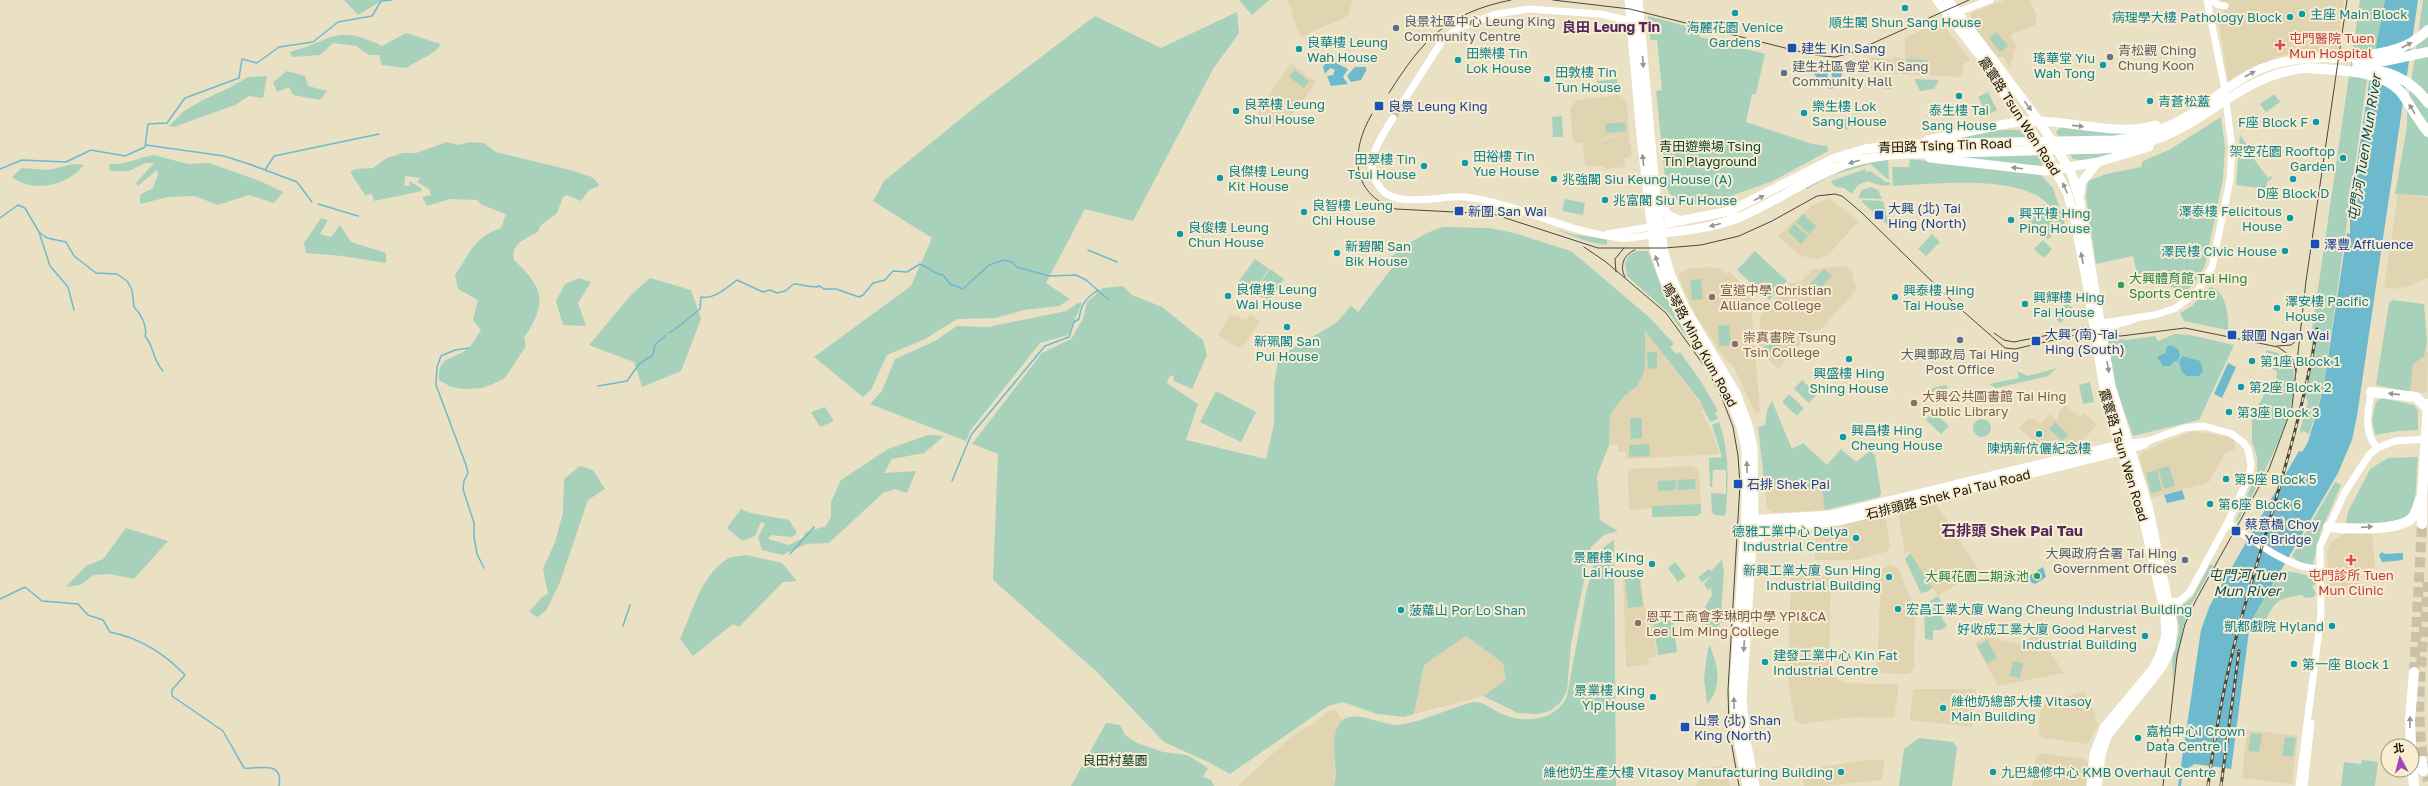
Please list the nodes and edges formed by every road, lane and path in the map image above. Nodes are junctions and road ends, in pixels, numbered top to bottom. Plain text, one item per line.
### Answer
1 (1629, 0) edge
2 (1638, 0) edge
3 (1937, 0) edge
4 (1948, 0) edge
5 (1990, 0) edge
6 (2206, 0) edge
7 (2211, 0) edge
8 (2225, 6) dead end
9 (1953, 14) junction
10 (1636, 22) junction
11 (2428, 30) edge
12 (2428, 52) edge
13 (2332, 58) junction
14 (2309, 68) junction
15 (2217, 100) junction
16 (1403, 102) tunnel mouth
17 (2207, 102) junction
18 (2428, 103) edge
19 (1393, 118) tunnel mouth
20 (2039, 121) junction
21 (2025, 122) junction
22 (2183, 128) junction
23 (2428, 132) edge
24 (1904, 144) junction
25 (2067, 146) junction
26 (2045, 151) junction
27 (1907, 154) junction
28 (2098, 162) junction
29 (2068, 167) junction
30 (2056, 170) junction
31 (1656, 199) junction
32 (2080, 202) junction
33 (1682, 221) junction
34 (1655, 230) junction
35 (1680, 232) junction
36 (1664, 253) junction
37 (2097, 327) junction
38 (2371, 392) joint
39 (2428, 406) edge
40 (2428, 439) edge
41 (2130, 446) junction
42 (2120, 448) junction
43 (2377, 448) junction
44 (2422, 496) junction
45 (2229, 520) junction
46 (1749, 523) junction
47 (2422, 524) tunnel mouth
48 (1776, 526) junction
49 (2328, 527) junction
50 (1752, 552) junction
51 (2319, 570) junction
52 (2166, 602) junction
53 (2414, 672) tunnel mouth
54 (2313, 687) junction
55 (2411, 738) edge
56 (2098, 754) junction
57 (1747, 786) edge
58 (1755, 786) edge
59 (2091, 786) edge
60 (2097, 786) edge
61 (2299, 786) edge
62 (2304, 786) edge

1 - 10 main road, 鳴琴路 Ming Kum Road
2 - 10 main road, 鳴琴路 Ming Kum Road
3 - 9 main road, 震寰路 Tsun Wen Road
4 - 9 main road, 震寰路 Tsun Wen Road
5 - 9 street
6 - 37 street
7 - 8 street
9 -> 20 main road, 震寰路 Tsun Wen Road
9 - 21 main road, 震寰路 Tsun Wen Road
10 - 16 street
10 -> 31 main road, 鳴琴路 Ming Kum Road
34 -> 10 main road, 鳴琴路 Ming Kum Road
13 -> 11 highway
12 - 13 highway
15 -> 13 main road, 青田路 Tsing Tin Road
14 - 15 main road, 青田路 Tsing Tin Road
14 - 18 highway
23 -> 14 highway
15 - 17 main road, 青田路 Tsing Tin Road
15 - 22 main road, 青田路 Tsing Tin Road
20 -> 17 main road
17 - 25 main road, 青田路 Tsing Tin Road
19 - 34 street
20 - 21 main road
20 - 26 main road
20 - 29 main road, 震寰路 Tsun Wen Road
21 - 24 main road
21 - 26 main road, 震寰路 Tsun Wen Road
22 - 25 main road, 青田路 Tsing Tin Road
22 - 28 main road
24 - 25 main road, 青田路 Tsing Tin Road
33 -> 24 main road, 青田路 Tsing Tin Road
25 - 27 main road, 青田路 Tsing Tin Road
26 - 30 main road, 震寰路 Tsun Wen Road
30 -> 27 main road
27 -> 35 main road, 青田路 Tsing Tin Road
28 - 29 main road
28 - 32 main road
29 - 30 main road
29 - 32 main road, 震寰路 Tsun Wen Road
37 -> 30 main road, 震寰路 Tsun Wen Road
31 - 33 main road
31 - 34 main road, 鳴琴路 Ming Kum Road
32 - 37 main road, 震寰路 Tsun Wen Road
33 - 34 main road, 青田路 Tsing Tin Road
34 - 35 main road, 青田路 Tsing Tin Road
34 - 36 main road, 鳴琴路 Ming Kum Road
46 -> 34 main road, 鳴琴路 Ming Kum Road
35 - 36 main road
36 - 46 main road, 鳴琴路 Ming Kum Road
37 -> 41 main road, 震寰路 Tsun Wen Road
37 - 42 main road, 震寰路 Tsun Wen Road
39 -> 38 highway
38 - 43 street
39 - 44 highway
40 - 43 street
41 - 42 main road, 石排頭路 Shek Pai Tau Road
41 - 45 street, 石排頭路 Shek Pai Tau Road
41 - 52 main road, 震寰路 Tsun Wen Road
42 - 46 main road, 石排頭路 Shek Pai Tau Road
42 - 48 main road, 石排頭路 Shek Pai Tau Road
42 - 52 main road, 震寰路 Tsun Wen Road
43 - 49 street
44 - 47 highway
49 -> 44 highway
45 - 51 street
45 - 52 street, 石排頭路 Shek Pai Tau Road
46 - 48 main road, 石排頭路 Shek Pai Tau Road
46 - 50 main road, 鳴琴路 Ming Kum Road
57 -> 46 main road, 鳴琴路 Ming Kum Road
48 - 50 main road
49 - 51 street
50 -> 58 main road, 鳴琴路 Ming Kum Road
51 - 54 street
52 - 56 main road, 震寰路 Tsun Wen Road
55 -> 53 highway
54 - 61 street
54 - 62 street
56 - 59 main road, 震寰路 Tsun Wen Road
56 - 60 main road, 震寰路 Tsun Wen Road

